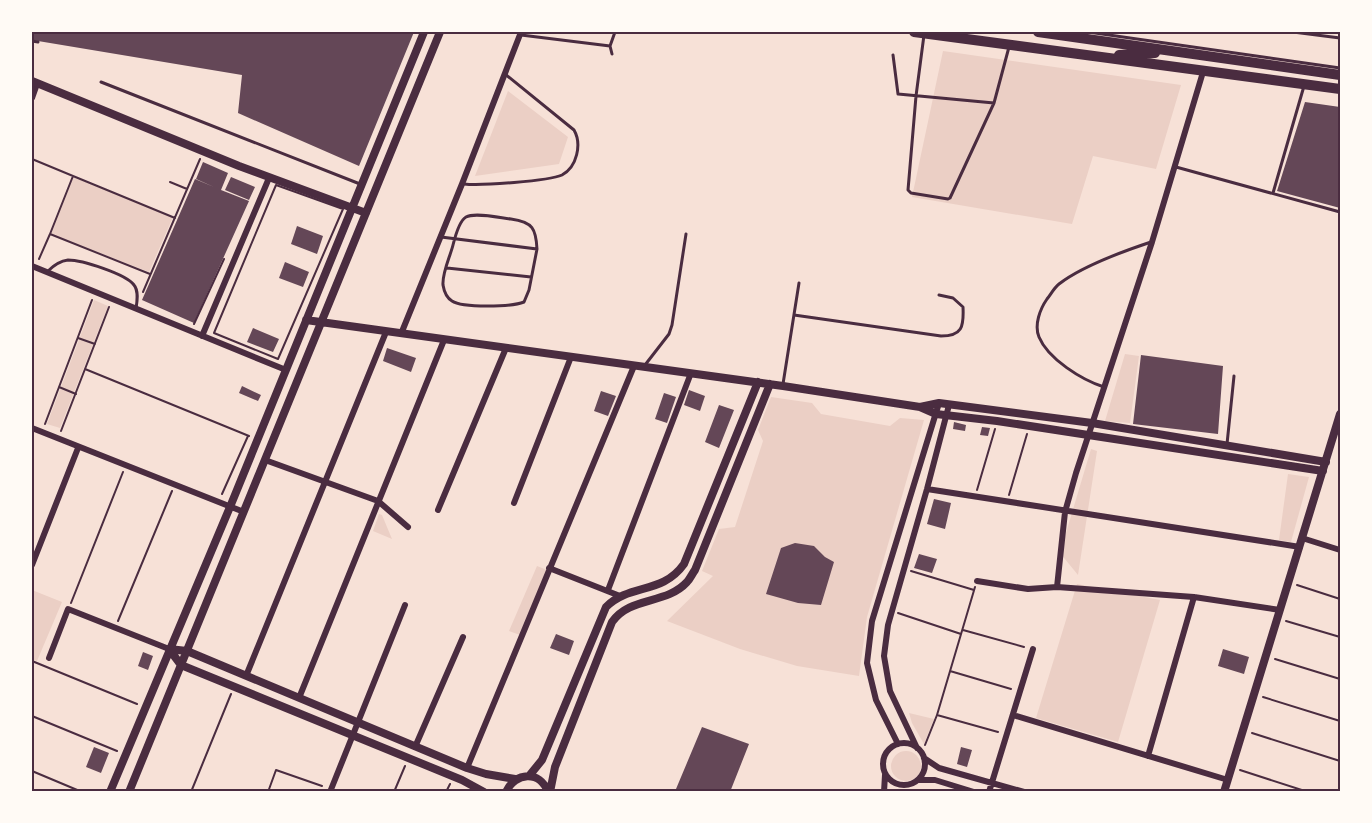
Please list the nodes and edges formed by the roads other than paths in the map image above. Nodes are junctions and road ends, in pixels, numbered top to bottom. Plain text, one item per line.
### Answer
1 (424, 32) edge
2 (440, 32) edge
3 (615, 32) edge
4 (919, 32) edge
5 (1038, 32) edge
6 (1088, 32) edge
7 (1293, 32) edge
8 (520, 33) edge
9 (1341, 38) edge
10 (32, 41) edge
11 (38, 42) dead end
12 (1010, 45) junction
13 (609, 46) junction
14 (1176, 52) junction
15 (612, 54) dead end
16 (893, 56) dead end
17 (1095, 57) junction
18 (1341, 68) edge
19 (1203, 72) junction
20 (505, 74) junction
21 (1341, 75) edge
22 (101, 82) dead end
23 (34, 83) edge
24 (1305, 84) junction
25 (1341, 89) edge
26 (916, 96) junction
27 (32, 98) edge
28 (994, 103) junction
29 (1174, 166) junction
30 (270, 178) junction
31 (360, 184) junction
32 (462, 184) junction
33 (1273, 193) junction
34 (352, 208) junction
35 (1341, 212) edge
36 (366, 213) junction
37 (686, 234) dead end
38 (441, 237) junction
39 (455, 239) junction
40 (1152, 242) junction
41 (537, 249) junction
42 (34, 265) edge
43 (447, 267) junction
44 (46, 272) junction
45 (531, 277) junction
46 (799, 283) dead end
47 (939, 295) dead end
48 (136, 309) junction
49 (794, 315) junction
50 (306, 320) junction
51 (321, 323) junction
52 (386, 332) junction
53 (400, 334) junction
54 (202, 336) junction
55 (444, 340) junction
56 (506, 348) junction
57 (571, 357) junction
58 (634, 366) junction
59 (644, 367) junction
60 (286, 370) junction
61 (691, 373) junction
62 (1234, 376) dead end
63 (758, 382) junction
64 (770, 384) junction
65 (783, 386) junction
66 (1104, 387) junction
67 (939, 404) junction
68 (949, 405) junction
69 (920, 407) junction
70 (936, 414) junction
71 (1341, 414) edge
72 (946, 415) junction
73 (1092, 423) junction
74 (35, 426) edge
75 (1088, 435) junction
76 (1227, 446) junction
77 (78, 448) junction
78 (265, 460) junction
79 (1326, 462) junction
80 (1323, 471) junction
81 (325, 481) junction
82 (927, 489) junction
83 (378, 501) junction
84 (514, 503) dead end
85 (230, 507) junction
86 (438, 510) dead end
87 (244, 512) junction
88 (1065, 512) junction
89 (408, 527) dead end
90 (1302, 538) junction
91 (1300, 547) junction
92 (1341, 550) edge
93 (32, 566) edge
94 (549, 568) junction
95 (977, 581) road end
96 (1057, 586) junction
97 (608, 590) junction
98 (620, 596) junction
99 (1194, 597) junction
100 (405, 605) dead end
101 (1280, 610) junction
102 (463, 636) dead end
103 (169, 649) junction
104 (1033, 649) road end
105 (187, 651) junction
106 (49, 658) dead end
107 (181, 665) junction
108 (246, 676) junction
109 (299, 698) junction
110 (1013, 715) junction
111 (358, 723) junction
112 (353, 735) junction
113 (898, 744) junction
114 (415, 747) junction
115 (921, 753) junction
116 (1148, 756) junction
117 (467, 768) junction
118 (885, 775) junction
119 (529, 776) junction
120 (515, 779) junction
121 (1228, 780) junction
122 (915, 782) junction
123 (992, 782) junction
124 (331, 790) edge
125 (1021, 791) edge
126 (110, 792) edge
127 (129, 792) edge
128 (484, 792) edge
129 (506, 792) edge
130 (549, 792) edge
131 (884, 792) edge
132 (904, 792) edge
133 (974, 792) edge
134 (989, 792) edge
135 (1224, 792) edge

1 - 31 street
2 - 36 street
3 - 13 lane
4 - 12 main road
4 - 26 lane
5 - 14 main road
6 - 18 lane
7 - 9 lane
8 - 13 lane
8 - 20 street
10 - 11 lane
12 - 17 main road
12 - 28 lane
13 - 15 lane
14 - 17 main road
14 - 21 main road
16 - 26 lane
17 - 19 main road
19 - 24 main road
19 - 29 street
20 - 32 street
20 - 32 lane
22 - 31 lane
23 - 27 street
23 - 30 street
24 - 25 main road
24 - 33 lane
26 - 28 lane
26 - 28 lane
29 - 33 lane
29 - 40 street
30 - 34 street
30 - 54 street
31 - 34 street
32 - 38 street
33 - 35 lane
34 - 36 street
34 - 50 street
36 - 51 street
37 - 59 lane
38 - 39 lane
38 - 53 street
39 - 41 lane
39 - 41 lane
39 - 43 lane
40 - 66 street
40 - 66 lane
41 - 45 lane
42 - 44 street
43 - 45 lane
43 - 45 lane
44 - 48 street
44 - 48 lane
46 - 49 lane
47 - 49 lane
48 - 54 street
49 - 65 lane
50 - 51 street
50 - 60 street
51 - 52 street
51 - 78 street
52 - 53 street
52 - 81 street
53 - 55 street
54 - 60 street
55 - 56 street
55 - 83 street
56 - 57 street
56 - 86 street
57 - 58 street
57 - 84 street
58 - 59 street
58 - 94 street
59 - 61 street
60 - 85 street
61 - 63 street
61 - 97 street
62 - 76 lane
63 - 64 street
63 - 98 street
64 - 65 street
64 - 130 street
65 - 69 street
66 - 73 street
67 - 68 street
67 - 69 street
67 - 70 street
68 - 72 street
68 - 73 street
69 - 70 street
70 - 72 street
70 - 113 street
71 - 79 street
72 - 75 street
72 - 82 street
73 - 75 street
73 - 76 street
74 - 77 street
75 - 80 street
75 - 88 street
76 - 79 street
77 - 85 street
77 - 93 street
78 - 81 street
78 - 87 street
79 - 80 street
80 - 90 street
81 - 83 street
81 - 108 street
82 - 88 street
82 - 115 street
83 - 89 street
83 - 109 street
85 - 87 street
85 - 103 street
87 - 105 street
88 - 91 street
88 - 96 street
90 - 91 street
90 - 92 street
91 - 101 street
94 - 97 street
94 - 117 street
95 - 96 street
96 - 99 street
97 - 98 street
98 - 119 street
99 - 101 street
99 - 116 street
100 - 111 street
101 - 121 street
102 - 114 street
103 - 105 street
103 - 106 street
103 - 107 street
103 - 126 street
104 - 110 street
105 - 107 street
105 - 108 street
107 - 112 street
107 - 127 street
108 - 109 street
109 - 111 street
110 - 116 street
110 - 123 street
111 - 112 street
111 - 114 street
112 - 124 street
112 - 128 street
113 - 115 street
113 - 118 street
114 - 117 street
115 - 122 street
115 - 123 street
116 - 121 street
117 - 120 street
118 - 122 street
118 - 131 street
119 - 120 street
119 - 130 street
120 - 129 street
121 - 135 street
122 - 132 street
122 - 133 street
123 - 125 street
123 - 134 street

